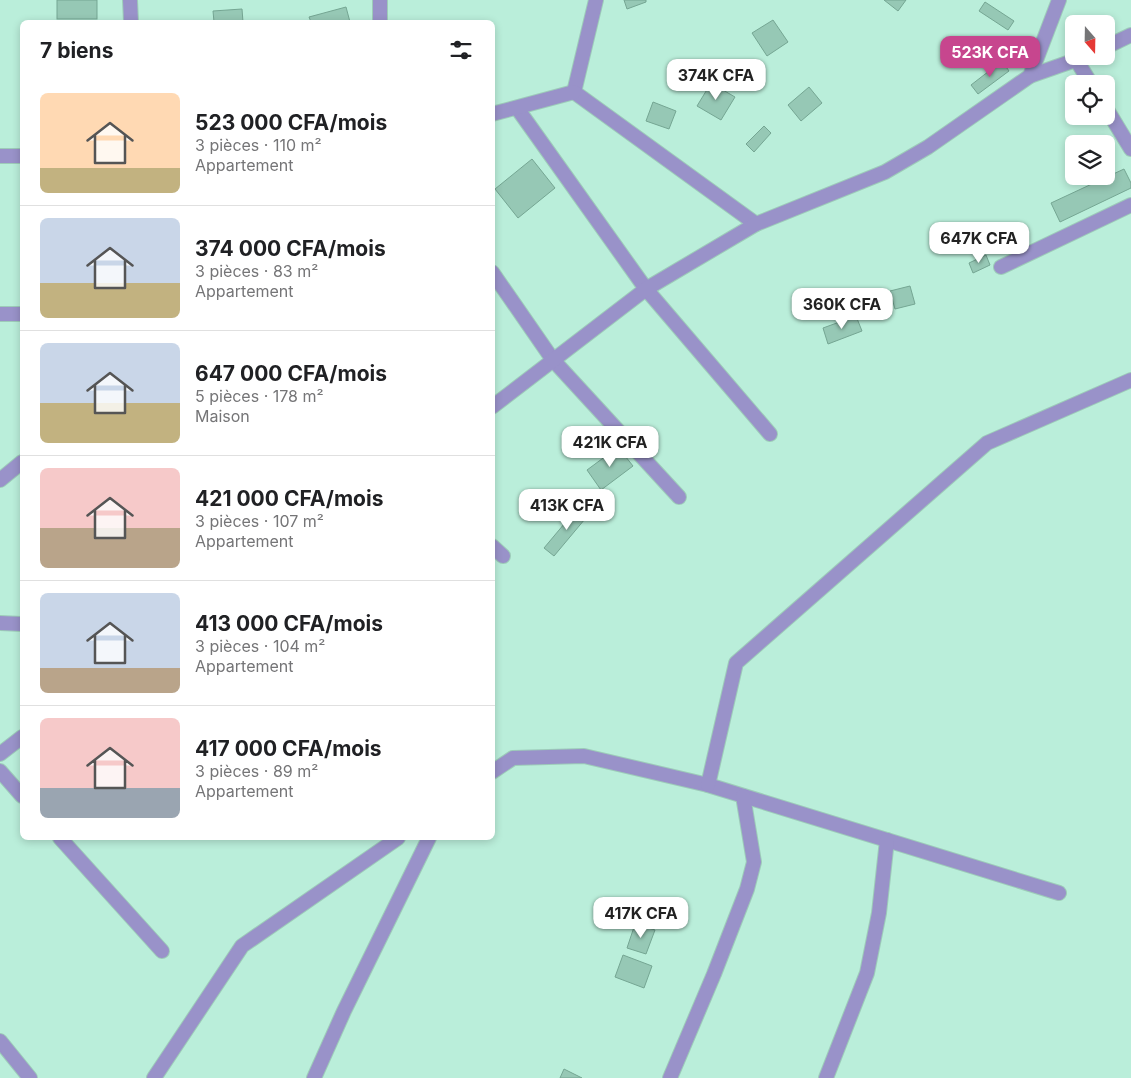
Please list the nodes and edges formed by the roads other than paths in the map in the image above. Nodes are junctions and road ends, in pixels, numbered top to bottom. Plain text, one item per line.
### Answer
1 (130, 0) edge
2 (380, 0) edge
3 (596, 0) edge
4 (1060, 0) edge
5 (130, 20) edge
6 (380, 20) edge
7 (1131, 35) edge
8 (1115, 43) edge
9 (1065, 64) edge
10 (1030, 76) junction
11 (574, 92) junction
12 (517, 108) junction
13 (495, 113) edge
14 (1115, 123) edge
15 (1131, 149) edge
16 (0, 156) edge
17 (20, 156) edge
18 (1131, 206) edge
19 (756, 224) junction
20 (1001, 267) dead end
21 (495, 276) edge
22 (646, 289) junction
23 (0, 314) edge
24 (20, 314) edge
25 (553, 360) junction
26 (1131, 380) edge
27 (495, 405) edge
28 (770, 434) dead end
29 (20, 464) edge
30 (0, 480) edge
31 (679, 497) dead end
32 (495, 549) edge
33 (503, 556) dead end
34 (0, 623) edge
35 (20, 624) edge
36 (20, 739) edge
37 (0, 754) edge
38 (495, 770) edge
39 (0, 771) edge
40 (708, 785) junction
41 (20, 794) edge
42 (744, 796) junction
43 (62, 840) edge
44 (395, 840) edge
45 (428, 840) edge
46 (887, 840) junction
47 (1058, 893) dead end
48 (162, 950) dead end
49 (0, 1041) edge
50 (30, 1078) edge
51 (154, 1078) edge
52 (314, 1078) edge
53 (670, 1078) edge
54 (826, 1078) edge

1 - 5 street
2 - 6 street
3 - 11 street
4 - 10 street
7 - 8 street
9 - 10 street
10 - 19 street
11 - 12 street
11 - 19 street
12 - 13 street
12 - 22 street
14 - 15 street
16 - 17 street
18 - 20 street
19 - 22 street
21 - 25 street
22 - 25 street
22 - 28 street
23 - 24 street
25 - 27 street
25 - 31 street
26 - 40 street
29 - 30 street
32 - 33 street
34 - 35 street
36 - 37 street
38 - 40 street
39 - 41 street
40 - 42 street
42 - 46 street
42 - 53 street
43 - 48 street
44 - 51 street
45 - 52 street
46 - 47 street
46 - 54 street
49 - 50 street

